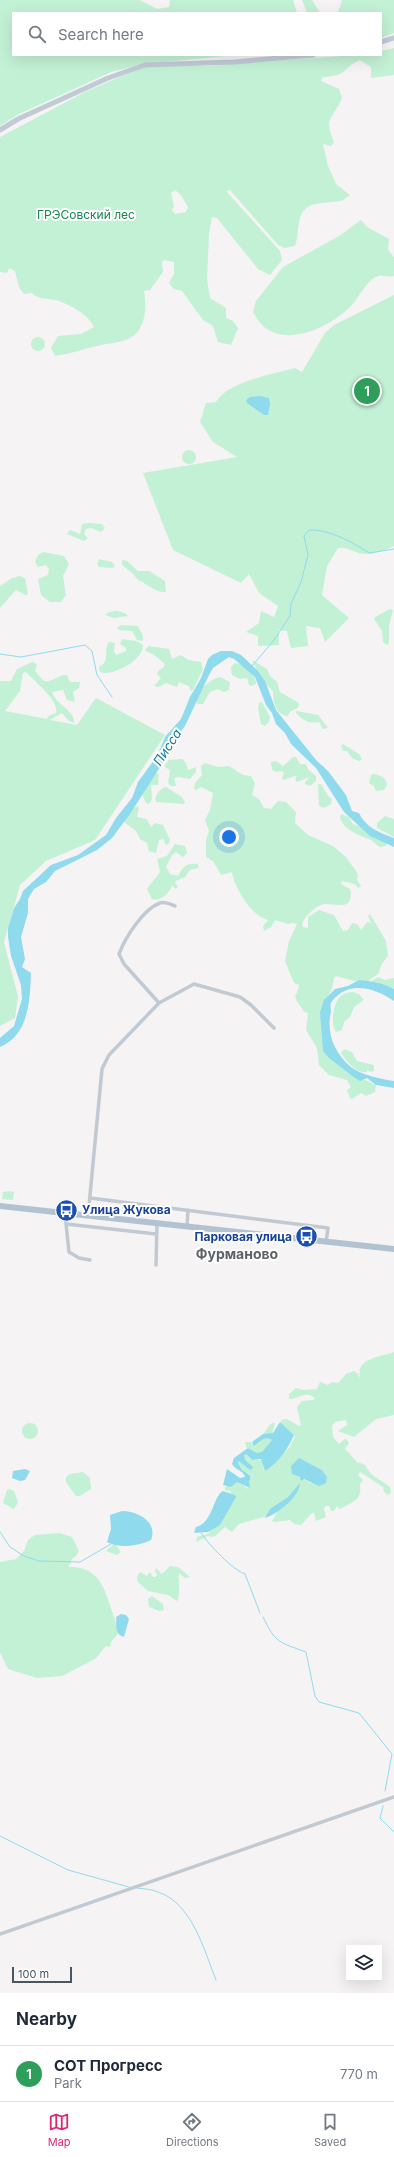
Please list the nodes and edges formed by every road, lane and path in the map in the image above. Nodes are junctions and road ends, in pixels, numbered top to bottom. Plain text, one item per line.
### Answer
1 (394, 38) edge
2 (382, 42) edge
3 (302, 56) edge
4 (0, 130) edge
5 (175, 906) dead end
6 (159, 1003) junction
7 (274, 1028) dead end
8 (90, 1198) junction
9 (0, 1206) edge
10 (188, 1210) junction
11 (65, 1213) junction
12 (88, 1216) junction
13 (157, 1223) junction
14 (66, 1224) junction
15 (187, 1227) junction
16 (156, 1234) junction
17 (326, 1242) junction
18 (394, 1249) edge
19 (90, 1260) dead end
20 (156, 1265) dead end
21 (394, 1797) edge
22 (0, 1934) edge

1 - 2 main road
3 - 4 main road
5 - 6 street
6 - 7 street
6 - 8 street
8 - 10 street
8 - 12 street
9 - 11 main road
10 - 15 street
10 - 17 street
11 - 12 main road
11 - 14 street
12 - 13 main road
13 - 15 main road
13 - 16 street
14 - 16 street
14 - 19 street
15 - 17 main road
16 - 20 street
17 - 18 main road
21 - 22 street

